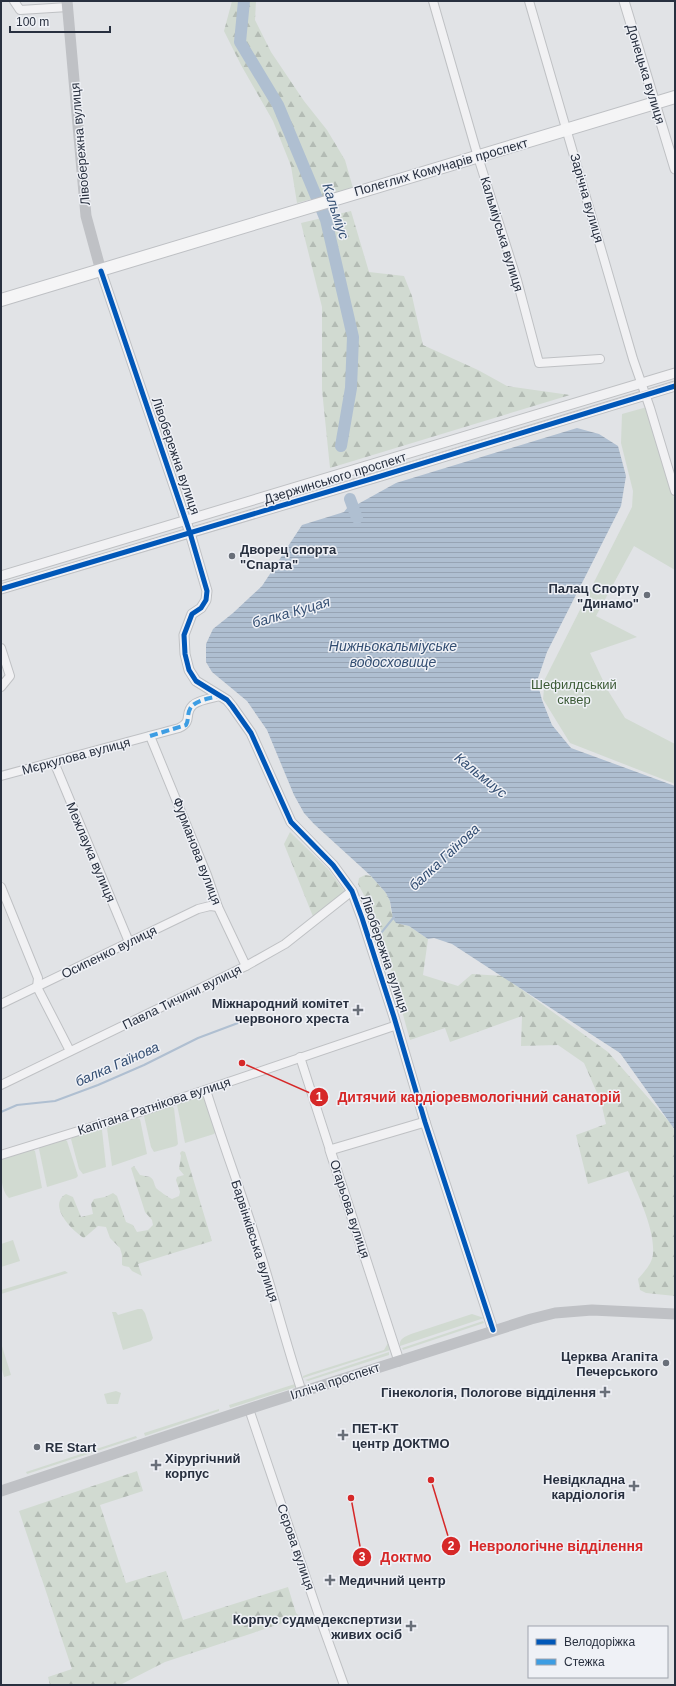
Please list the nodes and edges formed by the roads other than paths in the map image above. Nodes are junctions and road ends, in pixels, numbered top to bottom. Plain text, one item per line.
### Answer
1 (14, 1) edge
2 (433, 1) edge
3 (529, 1) edge
4 (624, 1) edge
5 (68, 4) edge
6 (675, 97) edge
7 (655, 103) junction
8 (567, 130) junction
9 (478, 157) junction
10 (675, 169) edge
11 (101, 271) junction
12 (1, 300) edge
13 (600, 359) dead end
14 (675, 373) edge
15 (642, 383) junction
16 (675, 386) edge
17 (646, 395) junction
18 (675, 491) edge
19 (186, 520) junction
20 (190, 533) junction
21 (1, 576) edge
22 (1, 589) edge
23 (1, 648) edge
24 (1, 687) edge
25 (220, 696) junction
26 (150, 736) junction
27 (54, 762) junction
28 (1, 776) edge
29 (1, 886) edge
30 (352, 891) junction
31 (218, 907) junction
32 (129, 942) junction
33 (246, 966) junction
34 (37, 987) junction
35 (1, 1004) edge
36 (397, 1025) junction
37 (70, 1051) junction
38 (300, 1057) junction
39 (1, 1085) edge
40 (206, 1090) junction
41 (425, 1122) junction
42 (330, 1150) junction
43 (1, 1154) edge
44 (675, 1314) edge
45 (493, 1330) junction
46 (399, 1361) junction
47 (302, 1392) junction
48 (249, 1409) junction
49 (1, 1491) edge
50 (344, 1685) edge

1 - 5 street
2 - 9 street, Кальміуська вулиця
3 - 8 street, Зарічна вулиця
4 - 7 street, Донецька вулиця
5 - 11 main road, Лівобережна вулиця
6 - 7 main road, Полеглих Комунарів проспект
7 - 8 main road, Полеглих Комунарів проспект
7 - 10 street, Донецька вулиця
8 - 9 main road, Полеглих Комунарів проспект
8 - 15 street, Зарічна вулиця
9 - 11 main road, Полеглих Комунарів проспект
9 - 13 street, Кальміуська вулиця
11 - 12 main road, Полеглих Комунарів проспект
11 - 19 street, Лівобережна вулиця
14 - 15 street, Дзержинського проспект
15 - 17 street, Зарічна вулиця
15 - 19 street, Дзержинського проспект
16 - 17 street, Дзержинського проспект
17 - 18 street
17 - 20 street, Дзержинського проспект
19 - 20 street, Лівобережна вулиця
19 - 21 street, Дзержинського проспект
20 - 22 street, Дзержинського проспект
20 - 25 street, Лівобережна вулиця
23 - 24 street
25 - 26 street, Мєркулова вулиця
25 - 30 street, Лівобережна вулиця
26 - 27 street, Мєркулова вулиця
26 - 31 street, Фурманова вулиця
27 - 28 street, Мєркулова вулиця
27 - 32 street, Межлаука вулиця
29 - 34 street
30 - 33 street, Павла Тичини вулиця
30 - 36 street, Лівобережна вулиця
31 - 32 street, Осипенко вулиця
31 - 33 street, Фурманова вулиця
32 - 34 street, Осипенко вулиця
33 - 37 street, Павла Тичини вулиця
34 - 35 street, Осипенко вулиця
34 - 37 street
36 - 38 street, Капітана Ратнікова вулиця
36 - 41 street, Лівобережна вулиця
37 - 39 street, Павла Тичини вулиця
38 - 40 street, Капітана Ратнікова вулиця
38 - 42 street, Огарьова вулиця
40 - 43 street, Капітана Ратнікова вулиця
40 - 47 street, Барвінківська вулиця
41 - 42 street
41 - 45 street, Лівобережна вулиця
42 - 46 street, Огарьова вулиця
44 - 45 main road, Ілліча проспект
45 - 46 main road, Ілліча проспект
46 - 47 main road, Ілліча проспект
47 - 48 main road, Ілліча проспект
48 - 49 main road, Ілліча проспект
48 - 50 street, Сєрова вулиця

